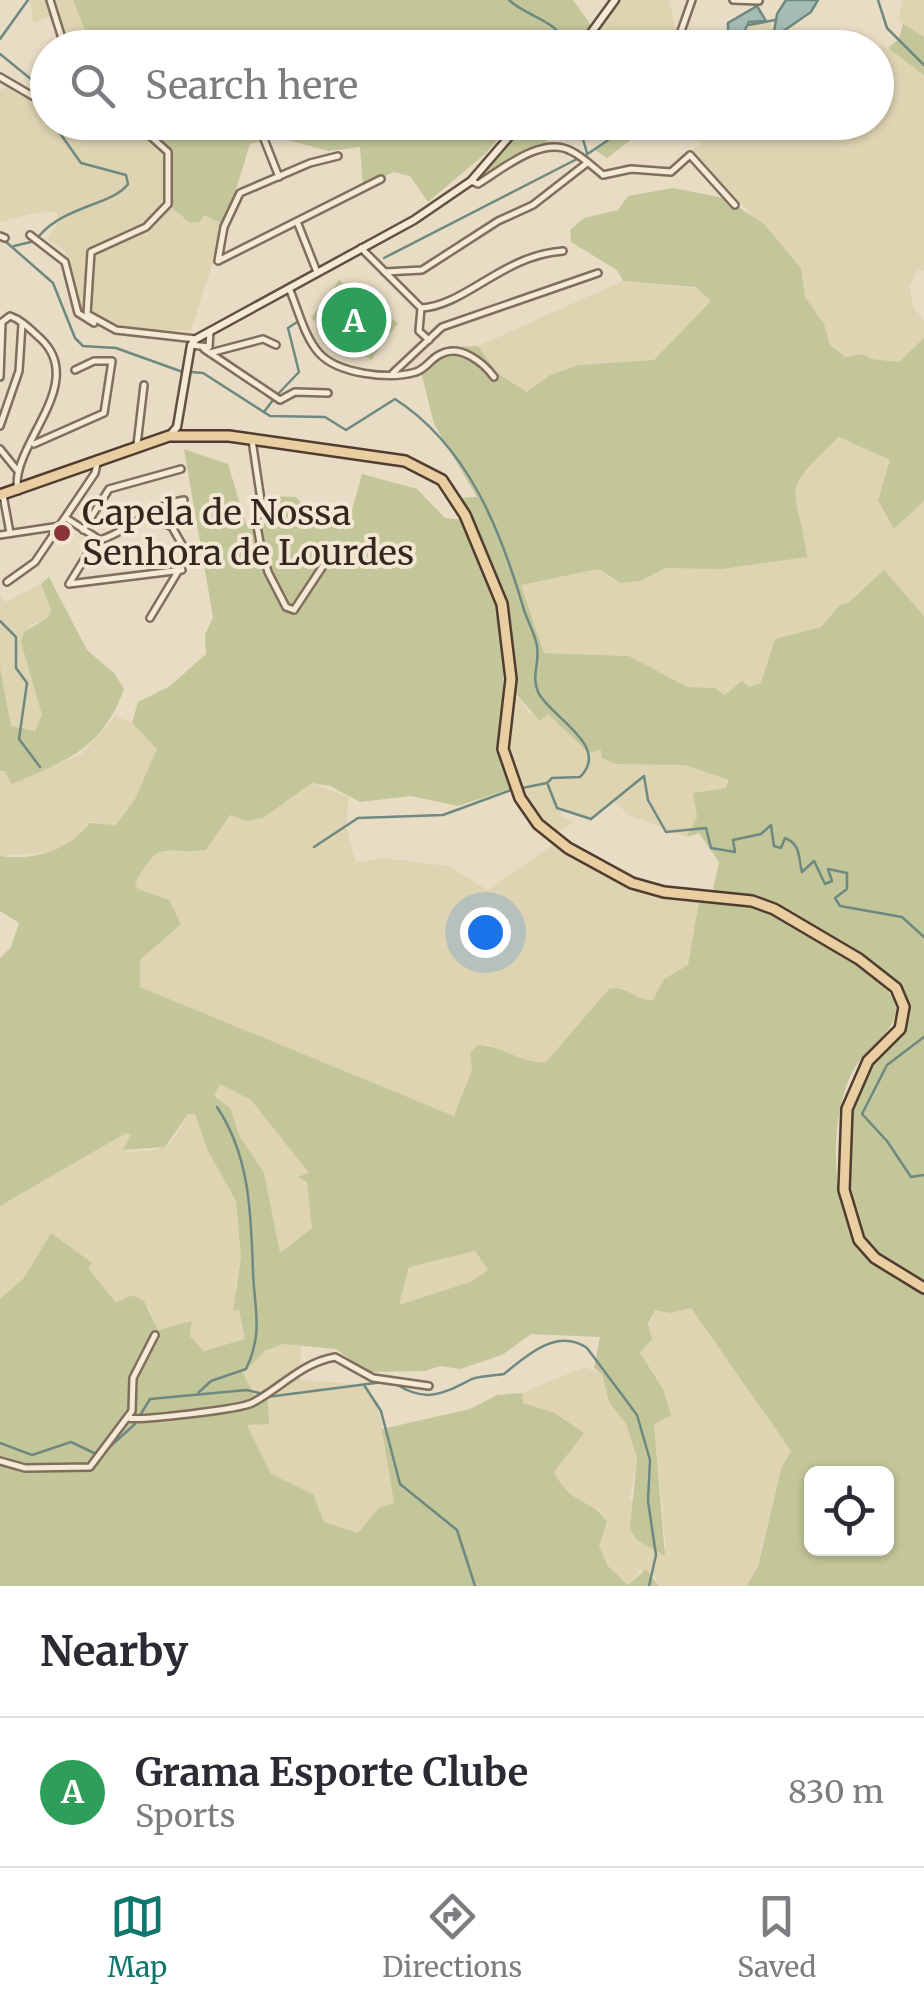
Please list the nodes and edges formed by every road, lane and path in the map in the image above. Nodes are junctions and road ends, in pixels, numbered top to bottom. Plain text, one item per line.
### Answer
1 (50, 0) edge
2 (615, 0) edge
3 (693, 0) edge
4 (733, 0) edge
5 (759, 1) edge
6 (60, 30) edge
7 (593, 30) edge
8 (679, 30) edge
9 (0, 77) edge
10 (30, 95) edge
11 (154, 140) edge
12 (265, 140) edge
13 (507, 140) edge
14 (338, 156) dead end
15 (587, 162) junction
16 (279, 177) junction
17 (381, 179) dead end
18 (471, 182) junction
19 (734, 205) dead end
20 (298, 224) junction
21 (30, 235) dead end
22 (361, 248) junction
23 (563, 251) dead end
24 (317, 272) junction
25 (385, 272) junction
26 (598, 273) dead end
27 (290, 288) junction
28 (421, 308) junction
29 (19, 320) junction
30 (97, 323) junction
31 (210, 331) junction
32 (430, 340) junction
33 (194, 342) junction
34 (276, 345) dead end
35 (207, 351) junction
36 (74, 370) dead end
37 (393, 373) junction
38 (0, 377) edge
39 (494, 377) dead end
40 (144, 385) dead end
41 (328, 393) dead end
42 (0, 426) edge
43 (169, 436) junction
44 (252, 440) junction
45 (138, 445) junction
46 (31, 446) junction
47 (0, 450) edge
48 (98, 459) junction
49 (182, 468) dead end
50 (18, 470) junction
51 (18, 491) junction
52 (1, 495) edge
53 (184, 500) dead end
54 (145, 514) junction
55 (66, 518) junction
56 (60, 526) junction
57 (83, 530) junction
58 (10, 533) junction
59 (0, 535) edge
60 (96, 540) junction
61 (323, 566) dead end
62 (182, 570) junction
63 (7, 582) dead end
64 (150, 618) dead end
65 (924, 1288) edge
66 (155, 1335) dead end
67 (430, 1386) dead end
68 (128, 1418) junction
69 (0, 1462) edge

1 - 6 street
2 - 7 main road
3 - 8 street
4 - 5 street
9 - 10 street
11 - 30 street
12 - 16 street
13 - 18 main road
14 - 16 street
15 - 18 street
15 - 19 street
15 - 25 street
16 - 20 street
17 - 20 street
18 - 22 main road
20 - 24 street
21 - 30 street
22 - 24 main road
22 - 25 street
23 - 28 street
24 - 27 main road
25 - 28 street
26 - 32 street
27 - 31 main road
27 - 37 street
28 - 32 street
29 - 38 street
29 - 42 street
29 - 46 street
30 - 33 street
31 - 33 main road
31 - 35 street
32 - 37 street
33 - 35 street
33 - 43 main road
34 - 35 street
35 - 41 street
36 - 46 street
37 - 39 street
40 - 45 street
43 - 44 main road
43 - 45 main road
44 - 61 street
44 - 65 main road
45 - 48 main road
46 - 50 street
47 - 50 street
48 - 51 main road
48 - 55 street
49 - 57 street
50 - 51 street
51 - 52 main road
52 - 58 street
53 - 54 street
54 - 60 street
54 - 62 street
55 - 56 street
55 - 57 street
56 - 58 street
56 - 63 street
57 - 60 street
58 - 59 street
60 - 62 street
62 - 64 street
66 - 68 street
67 - 68 street
68 - 69 street

